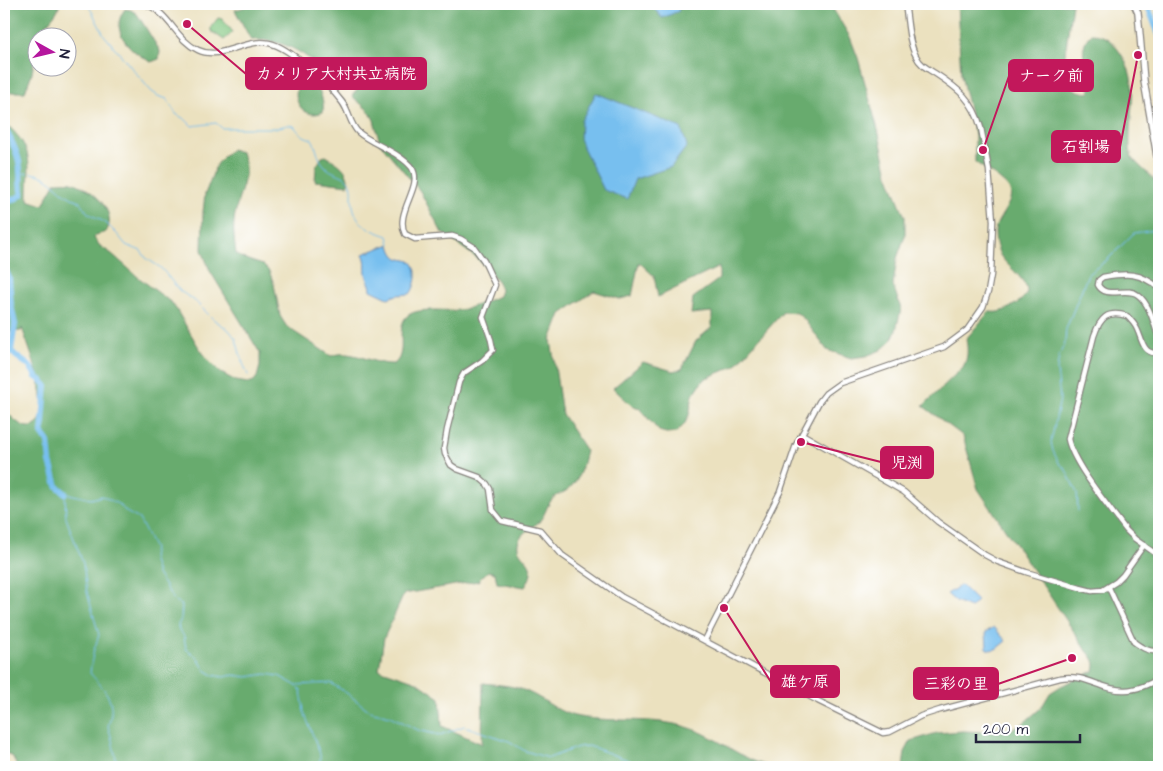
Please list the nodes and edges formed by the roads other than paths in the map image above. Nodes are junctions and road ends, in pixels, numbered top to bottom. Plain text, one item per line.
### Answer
1 (145, 4) edge
2 (905, 4) edge
3 (1134, 4) edge
4 (1159, 168) edge
5 (1159, 288) edge
6 (1159, 338) edge
7 (1159, 350) edge
8 (802, 434) junction
9 (1144, 545) junction
10 (1159, 556) edge
11 (1109, 588) junction
12 (705, 640) junction
13 (1159, 651) edge
14 (1159, 679) edge

1 - 12 street
2 - 8 street
3 - 4 highway
5 - 6 street
7 - 9 street
8 - 11 street
8 - 12 street
9 - 10 street
9 - 11 street
11 - 13 street
12 - 14 street

